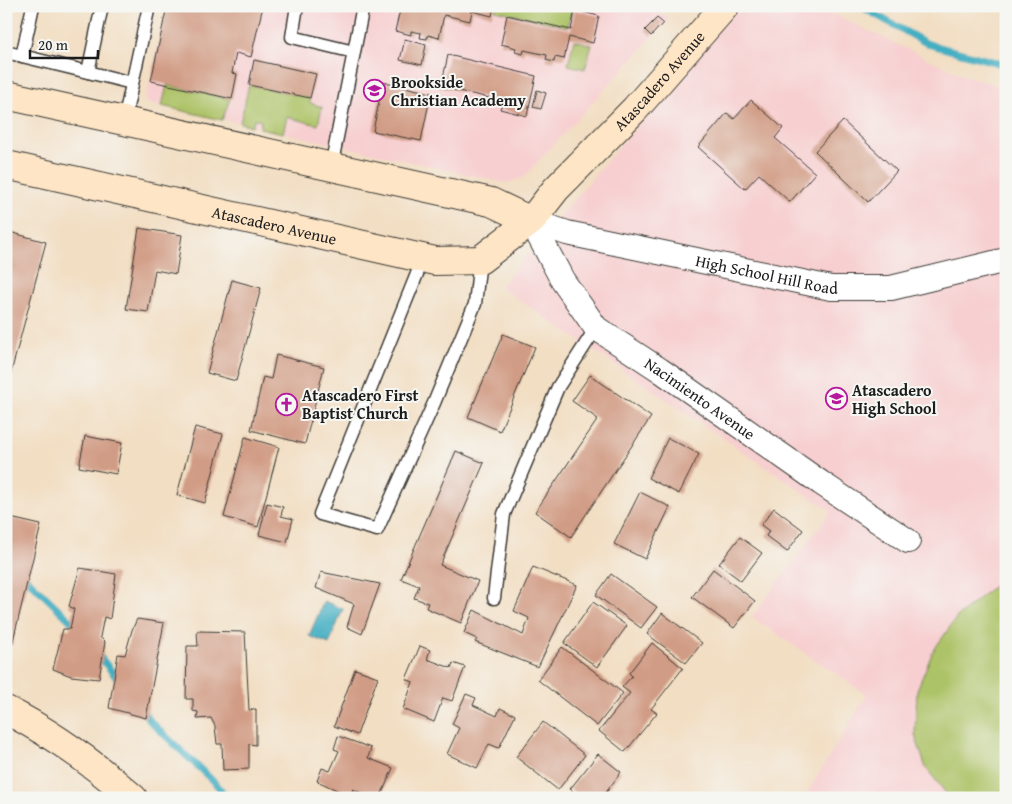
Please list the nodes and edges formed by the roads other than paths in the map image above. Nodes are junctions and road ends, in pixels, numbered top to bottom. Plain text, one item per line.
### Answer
1 (33, 6) edge
2 (102, 6) edge
3 (149, 6) edge
4 (297, 6) edge
5 (363, 6) edge
6 (725, 6) edge
7 (6, 52) edge
8 (354, 52) junction
9 (22, 56) junction
10 (88, 72) junction
11 (132, 83) junction
12 (6, 95) edge
13 (124, 121) junction
14 (6, 166) edge
15 (331, 167) junction
16 (531, 221) junction
17 (423, 259) junction
18 (480, 260) junction
19 (1006, 260) edge
20 (596, 328) junction
21 (908, 541) dead end
22 (494, 598) dead end
23 (6, 710) edge
24 (133, 798) edge

1 - 9 lane
2 - 10 lane
3 - 11 lane
4 - 8 lane
5 - 8 lane
6 - 16 street, Atascadero Avenue
7 - 9 lane
8 - 15 lane
9 - 10 lane
10 - 11 lane
11 - 13 lane
12 - 13 street
13 - 15 street
14 - 17 street, Atascadero Avenue
15 - 16 street
16 - 18 street, Atascadero Avenue
16 - 19 street, High School Hill Road
16 - 20 street, Nacimiento Avenue
17 - 18 street, Atascadero Avenue
17 - 18 lane
20 - 21 street, Nacimiento Avenue
20 - 22 lane
23 - 24 street

